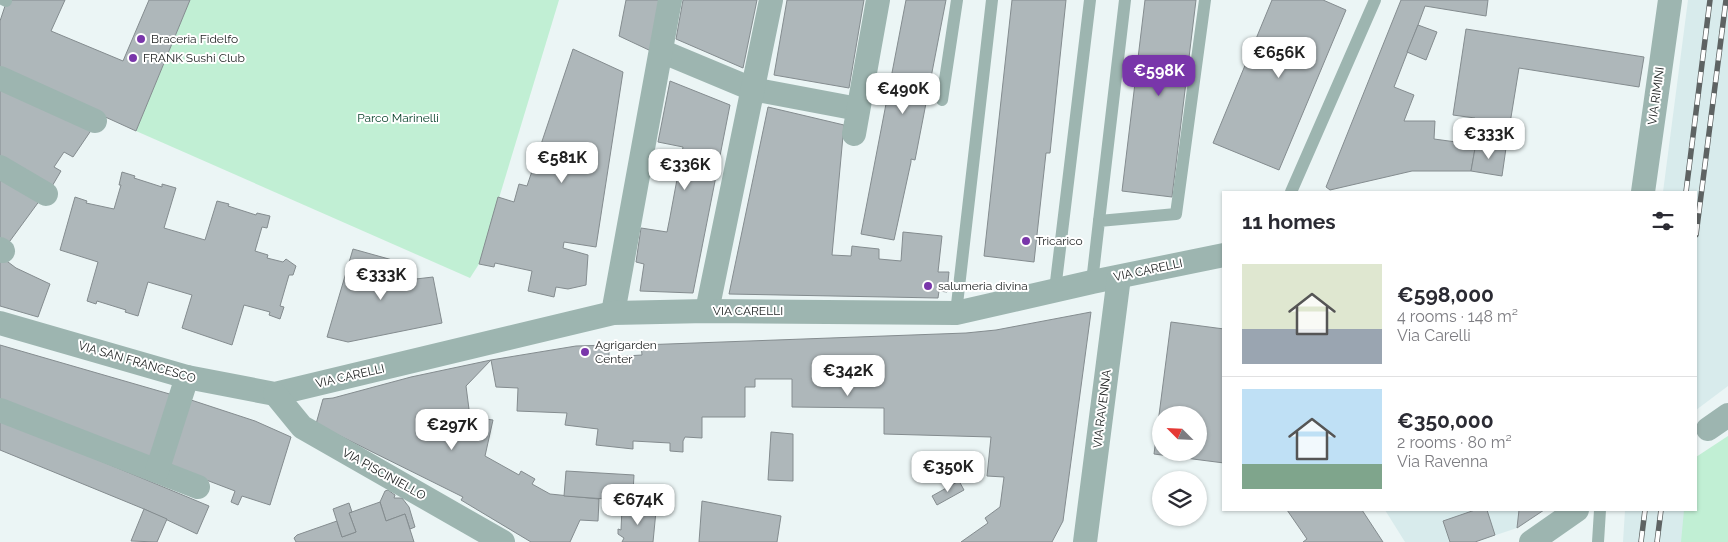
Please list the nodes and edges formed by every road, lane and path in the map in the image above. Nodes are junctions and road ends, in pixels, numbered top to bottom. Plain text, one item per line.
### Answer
1 (670, 0) edge
2 (771, 0) edge
3 (878, 0) edge
4 (957, 0) edge
5 (992, 0) edge
6 (1090, 0) edge
7 (1125, 0) edge
8 (1205, 0) edge
9 (1375, 0) edge
10 (1670, 0) edge
11 (661, 51) junction
12 (0, 78) edge
13 (752, 89) junction
14 (942, 100) dead end
15 (858, 109) junction
16 (95, 121) dead end
17 (854, 134) dead end
18 (0, 167) edge
19 (1291, 191) edge
20 (1643, 191) edge
21 (46, 194) dead end
22 (1099, 221) junction
23 (1222, 255) edge
24 (1119, 277) junction
25 (1092, 282) junction
26 (1055, 290) junction
27 (707, 311) junction
28 (956, 313) junction
29 (613, 314) junction
30 (0, 323) edge
31 (186, 377) junction
32 (275, 394) junction
33 (0, 410) edge
34 (1728, 415) edge
35 (1708, 429) dead end
36 (157, 471) junction
37 (198, 487) dead end
38 (1576, 511) edge
39 (1600, 511) edge
40 (473, 535) edge
41 (503, 542) edge
42 (1085, 542) edge
43 (1531, 542) edge
44 (1598, 542) edge

1 - 11 street
2 - 13 street
3 - 15 street
4 - 14 lane
5 - 28 lane
6 - 26 lane
7 - 22 lane
8 - 22 lane
9 - 19 lane
10 - 20 street, VIA RIMINI
11 - 13 street
11 - 29 street
12 - 16 street
13 - 15 street
13 - 27 street
15 - 17 street
18 - 21 street
22 - 25 lane
23 - 24 street, VIA CARELLI
24 - 25 street, VIA CARELLI
24 - 42 street, VIA RAVENNA
25 - 26 street, VIA CARELLI
26 - 28 street, VIA CARELLI
27 - 28 street, VIA CARELLI
27 - 29 street, VIA CARELLI
29 - 32 street, VIA CARELLI
30 - 31 street, VIA SAN FRANCESCO
31 - 32 street, VIA SAN FRANCESCO
31 - 36 street
32 - 40 street, VIA PISCINIELLO
33 - 36 street
34 - 35 street
36 - 37 street
38 - 43 street
39 - 44 lane
40 - 41 street, VIA PISCINIELLO

